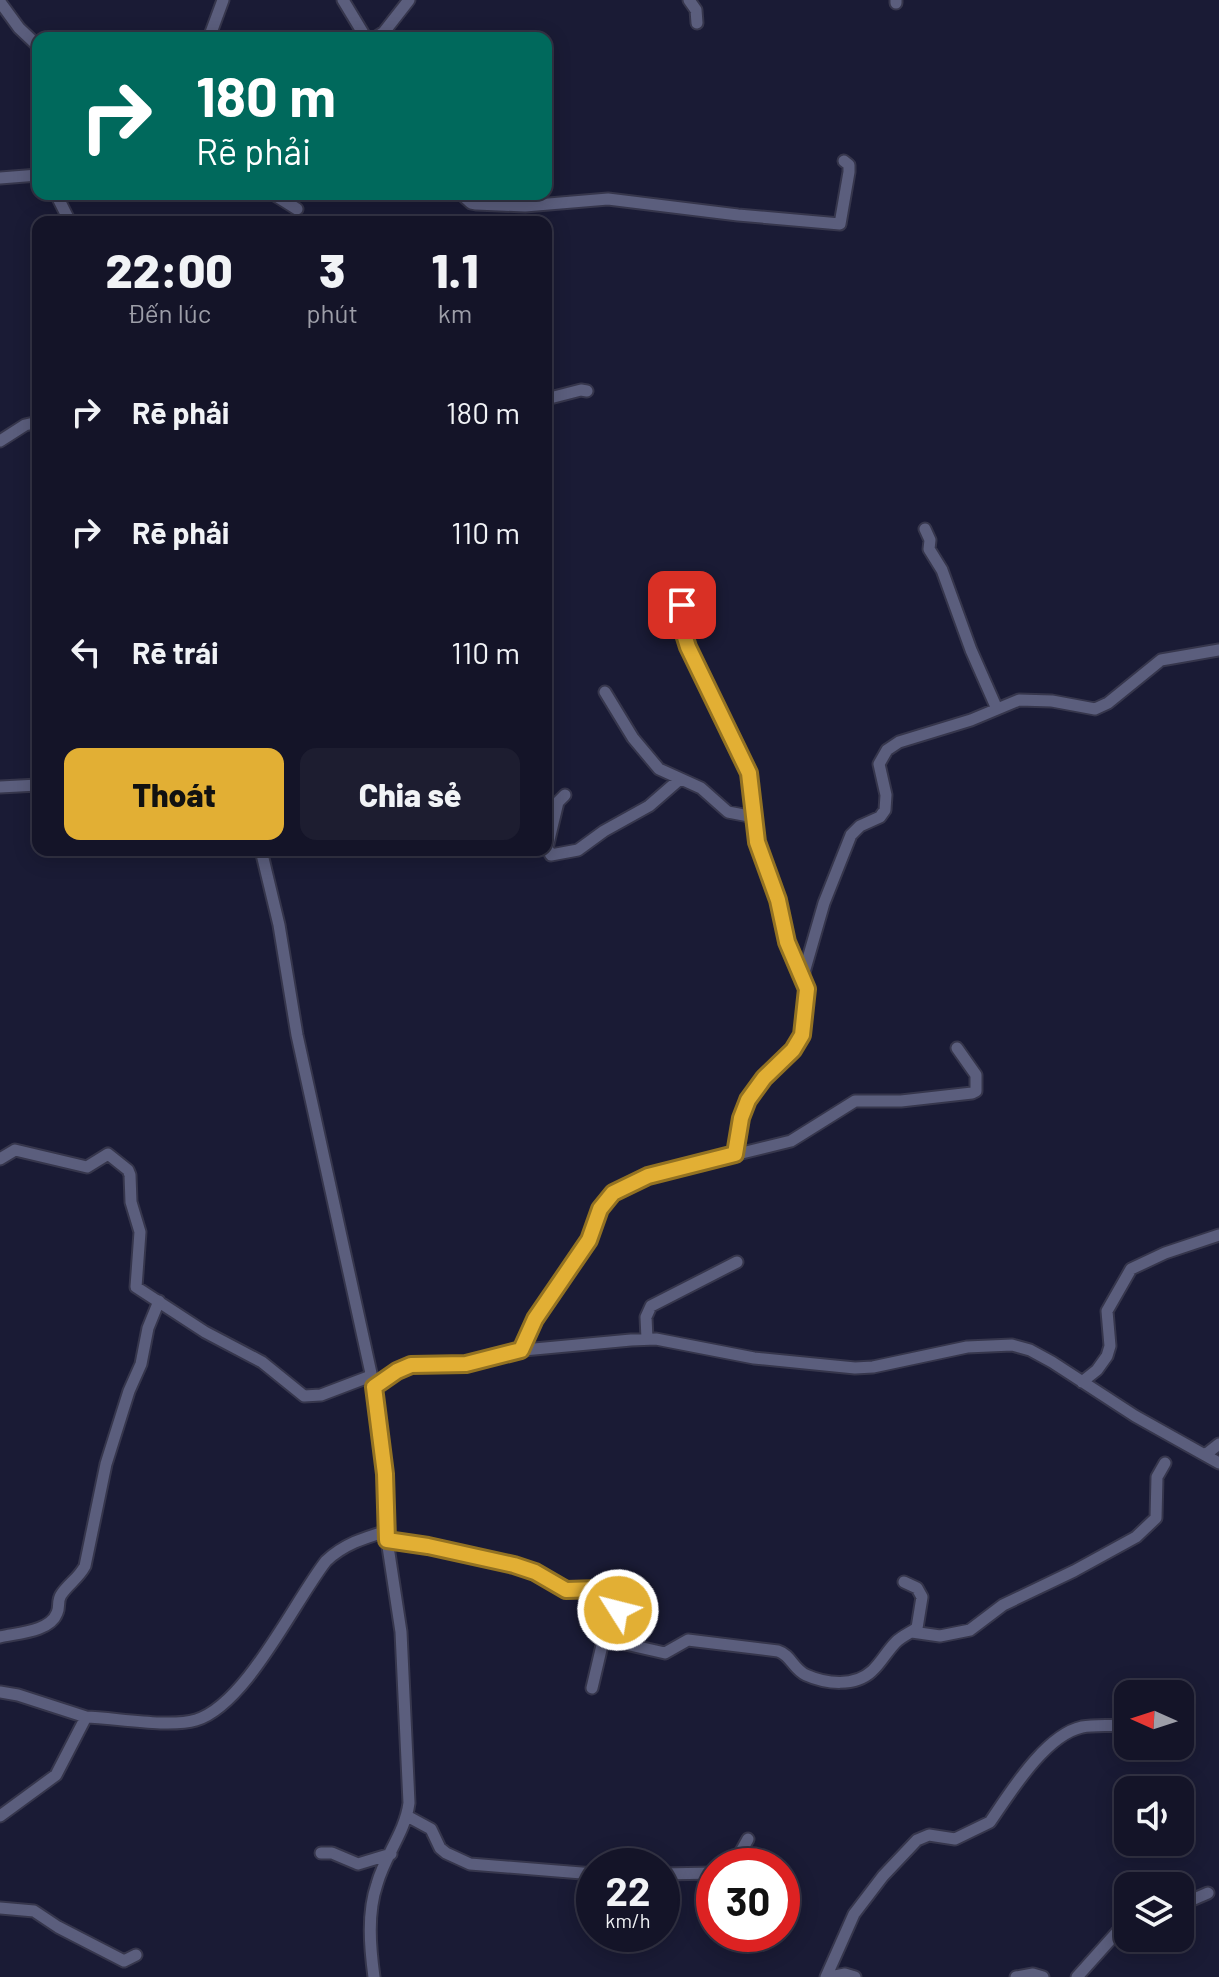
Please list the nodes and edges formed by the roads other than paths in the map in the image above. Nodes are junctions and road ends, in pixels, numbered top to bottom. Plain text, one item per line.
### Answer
1 (223, 0) edge
2 (343, 0) edge
3 (409, 0) edge
4 (689, 0) edge
5 (0, 2) edge
6 (697, 23) dead end
7 (211, 32) edge
8 (362, 32) edge
9 (384, 32) edge
10 (32, 40) edge
11 (844, 161) dead end
12 (32, 175) edge
13 (0, 178) edge
14 (283, 200) edge
15 (468, 200) edge
16 (297, 209) dead end
17 (587, 391) dead end
18 (552, 397) edge
19 (32, 423) edge
20 (0, 441) edge
21 (925, 529) dead end
22 (682, 605) dead end
23 (1219, 650) edge
24 (605, 692) dead end
25 (997, 709) junction
26 (680, 779) junction
27 (32, 785) edge
28 (0, 787) edge
29 (565, 795) dead end
30 (754, 817) junction
31 (552, 827) edge
32 (552, 855) edge
33 (262, 856) edge
34 (803, 976) junction
35 (957, 1048) dead end
36 (735, 1154) junction
37 (0, 1159) edge
38 (1219, 1235) edge
39 (737, 1262) dead end
40 (159, 1301) junction
41 (647, 1339) junction
42 (521, 1350) junction
43 (372, 1381) junction
44 (1082, 1382) junction
45 (1219, 1444) edge
46 (1205, 1455) junction
47 (1165, 1463) dead end
48 (1219, 1463) edge
49 (387, 1536) junction
50 (904, 1582) dead end
51 (613, 1632) junction
52 (912, 1632) junction
53 (0, 1637) edge
54 (592, 1688) dead end
55 (0, 1692) edge
56 (86, 1717) junction
57 (1114, 1725) edge
58 (0, 1816) edge
59 (407, 1816) junction
60 (748, 1839) dead end
61 (743, 1848) edge
62 (321, 1853) dead end
63 (391, 1854) junction
64 (576, 1873) edge
65 (1208, 1893) dead end
66 (1194, 1899) edge
67 (0, 1908) edge
68 (1114, 1936) edge
69 (136, 1955) dead end
70 (374, 1977) edge
71 (828, 1977) edge
72 (855, 1977) edge
73 (1016, 1977) edge
74 (1043, 1977) edge
75 (1077, 1977) edge

1 - 7 street
2 - 8 street
3 - 9 street
4 - 6 street
5 - 10 street
11 - 15 street
12 - 13 street
14 - 16 street
17 - 18 street
19 - 20 street
21 - 25 street
22 - 30 street
23 - 25 street
24 - 26 street
25 - 34 street
26 - 30 street
26 - 32 street
27 - 28 street
29 - 31 street
30 - 34 street
33 - 43 street
34 - 36 street
35 - 36 street
36 - 42 street
37 - 40 street
38 - 44 street
39 - 41 street
40 - 43 street
40 - 53 street
41 - 42 street
41 - 44 street
42 - 43 street
43 - 49 street
44 - 46 street
45 - 46 street
46 - 48 street
47 - 52 street
49 - 51 street
49 - 56 street
49 - 59 street
50 - 52 street
51 - 52 street
51 - 54 street
55 - 56 street
56 - 58 street
57 - 71 street
59 - 63 street
59 - 64 street
60 - 61 street
62 - 63 street
63 - 70 street
65 - 66 street
67 - 69 street
68 - 75 street
71 - 72 street
73 - 74 street

